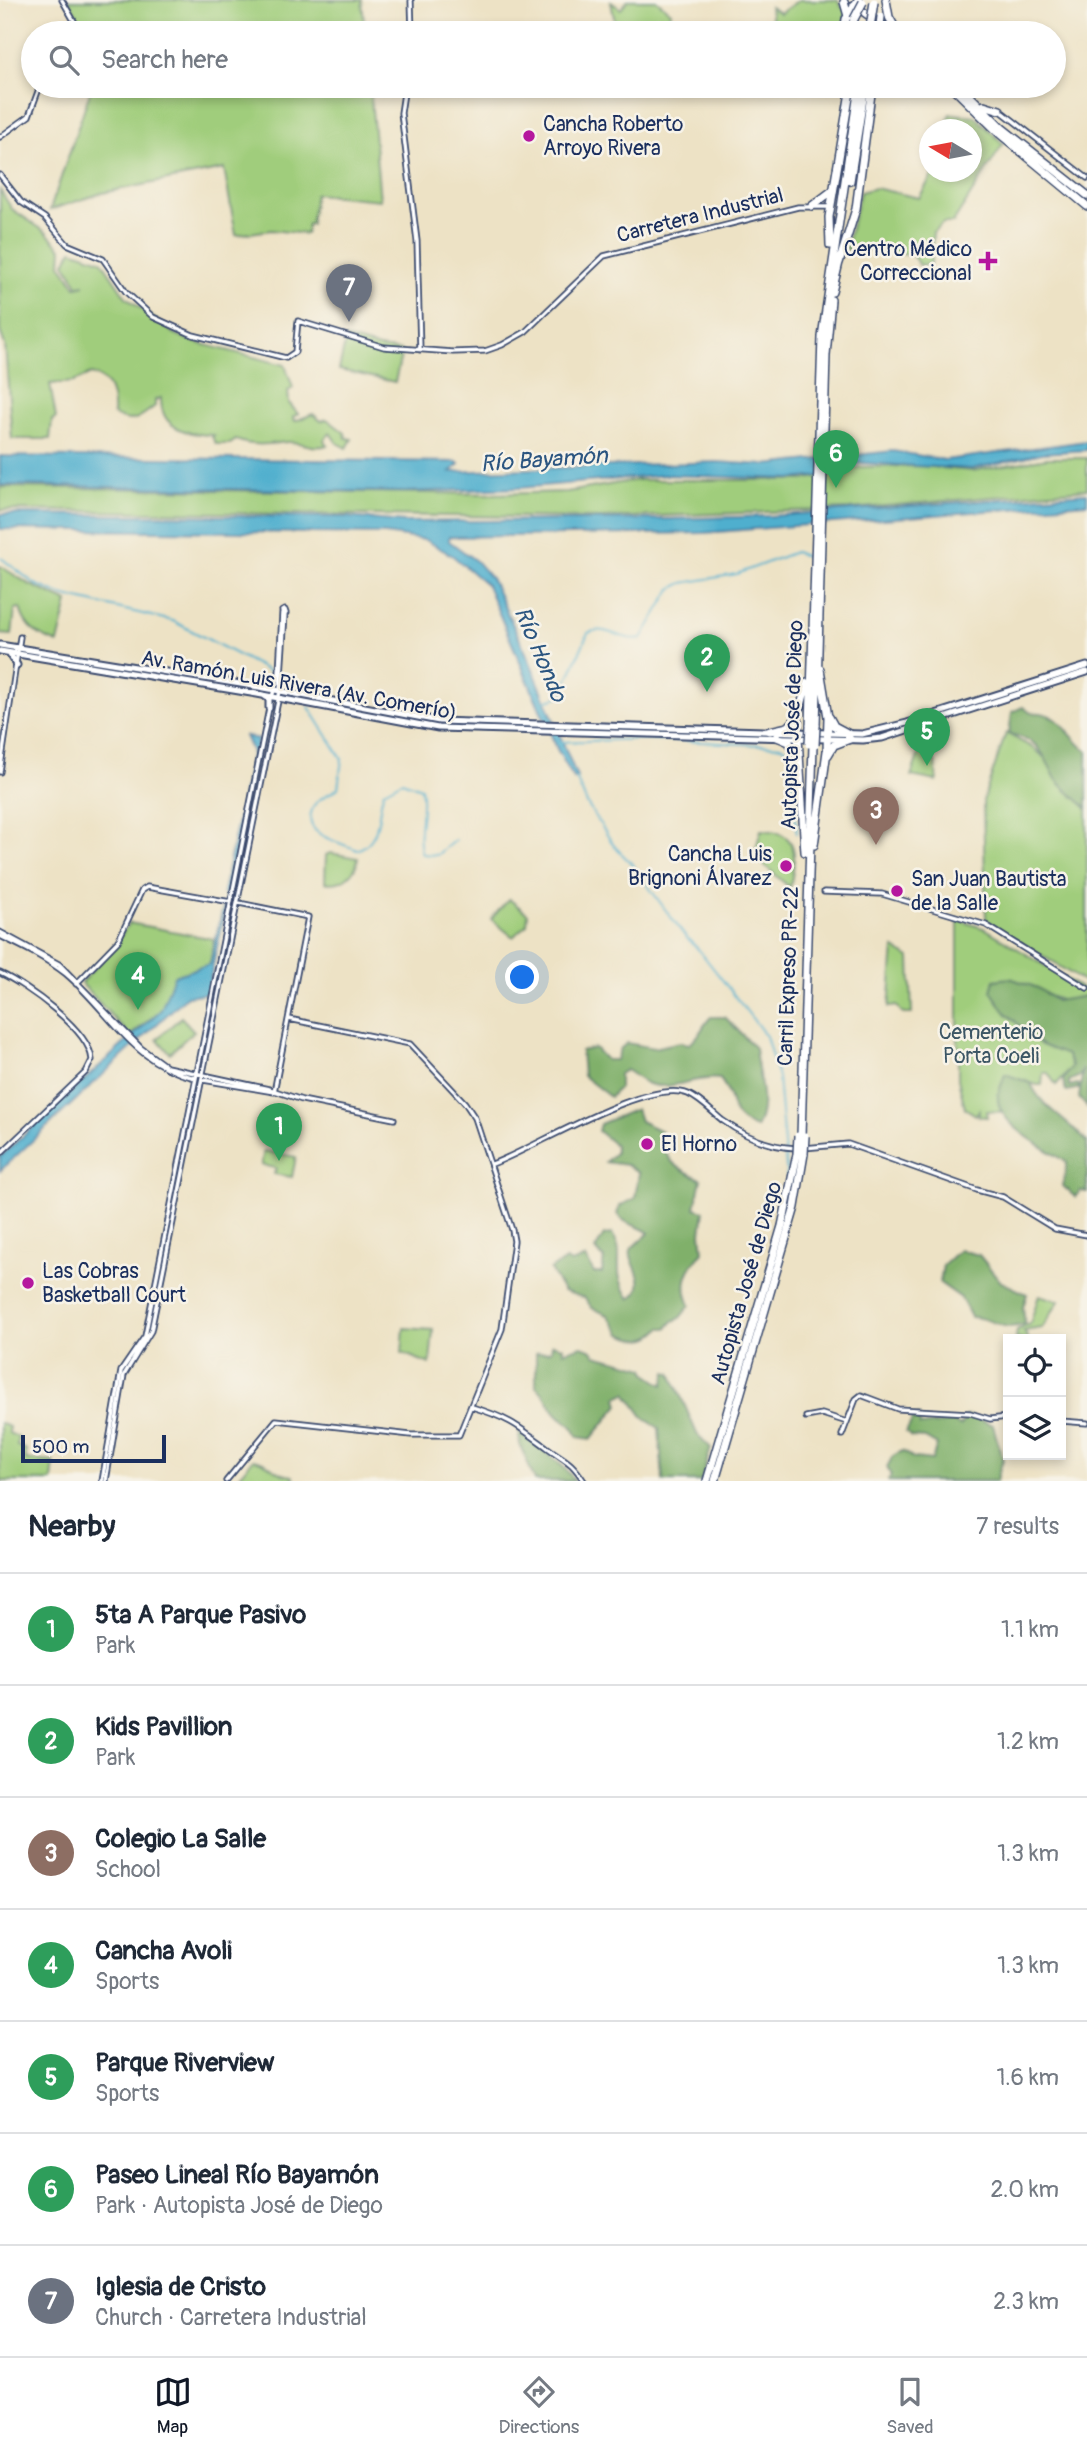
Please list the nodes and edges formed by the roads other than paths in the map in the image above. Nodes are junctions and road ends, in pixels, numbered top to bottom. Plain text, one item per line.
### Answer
1 (62, 0) edge
2 (411, 0) edge
3 (844, 1) edge
4 (879, 1) edge
5 (856, 7) edge
6 (74, 21) edge
7 (412, 21) edge
8 (872, 21) edge
9 (873, 21) edge
10 (878, 21) edge
11 (880, 21) edge
12 (890, 21) edge
13 (36, 98) edge
14 (403, 98) edge
15 (857, 98) edge
16 (859, 98) edge
17 (859, 98) edge
18 (870, 98) edge
19 (967, 98) edge
20 (968, 98) edge
21 (970, 98) edge
22 (974, 98) edge
23 (1000, 110) joint
24 (0, 137) edge
25 (0, 175) edge
26 (1062, 175) junction
27 (1087, 178) edge
28 (834, 188) junction
29 (1087, 189) edge
30 (1087, 195) edge
31 (816, 206) junction
32 (1087, 206) edge
33 (849, 209) junction
34 (830, 211) junction
35 (829, 292) junction
36 (421, 351) junction
37 (818, 548) junction
38 (283, 614) dead end
39 (813, 615) junction
40 (816, 627) junction
41 (20, 637) dead end
42 (0, 645) edge
43 (18, 651) junction
44 (2, 652) edge
45 (17, 665) junction
46 (1087, 666) edge
47 (1087, 672) edge
48 (279, 686) junction
49 (262, 691) junction
50 (288, 700) junction
51 (277, 706) junction
52 (270, 708) junction
53 (827, 712) junction
54 (799, 714) junction
55 (813, 726) junction
56 (540, 728) junction
57 (563, 728) junction
58 (770, 732) junction
59 (798, 735) junction
60 (827, 736) junction
61 (777, 737) junction
62 (849, 737) junction
63 (812, 745) junction
64 (798, 758) junction
65 (827, 759) junction
66 (0, 772) edge
67 (809, 856) junction
68 (824, 892) dead end
69 (231, 902) junction
70 (238, 903) junction
71 (0, 934) edge
72 (0, 973) edge
73 (77, 983) junction
74 (1087, 988) edge
75 (289, 1019) junction
76 (199, 1063) junction
77 (205, 1066) junction
78 (189, 1075) junction
79 (197, 1077) junction
80 (203, 1078) junction
81 (215, 1081) junction
82 (194, 1089) junction
83 (274, 1092) junction
84 (200, 1093) junction
85 (394, 1119) dead end
86 (801, 1136) junction
87 (0, 1154) edge
88 (800, 1154) junction
89 (491, 1164) junction
90 (1087, 1234) edge
91 (472, 1408) junction
92 (806, 1417) dead end
93 (1003, 1418) edge
94 (112, 1421) junction
95 (1066, 1421) edge
96 (847, 1422) junction
97 (1087, 1423) edge
98 (842, 1435) dead end
99 (114, 1437) junction
100 (107, 1449) junction
101 (104, 1481) edge
102 (226, 1481) edge
103 (584, 1481) edge
104 (712, 1481) edge

1 - 6 street
2 - 7 street
3 - 5 highway
3 - 5 main road
4 - 9 highway, bridge
4 - 11 highway, bridge
4 - 12 highway
5 - 8 highway
5 - 10 highway
13 - 24 street
14 - 36 street
15 - 28 highway
16 - 33 highway, Autopista José de Diego
17 - 33 highway
18 - 33 highway
19 - 32 highway
20 - 32 highway
21 - 26 highway
22 - 23 highway
23 - 27 street
25 - 36 street, Carretera Industrial
26 - 29 highway
26 - 30 highway
28 - 31 highway
28 - 34 highway
31 - 34 highway
31 - 36 street, Carretera Industrial
33 - 35 highway, Autopista José de Diego
33 - 35 highway
34 - 35 highway
35 - 37 highway, Autopista José de Diego
37 - 39 highway, Autopista José de Diego
37 - 40 highway, Autopista José de Diego
37 - 55 highway
38 - 48 street
39 - 40 highway, Autopista José de Diego
39 - 55 highway
40 - 53 highway
40 - 54 highway
40 - 55 highway, Autopista José de Diego
41 - 43 street
42 - 43 main road, Av. Ramón Luis Rivera (Av. Comerío)
43 - 44 main road, Av. Ramón Luis Rivera (Av. Comerío)
43 - 45 street
43 - 49 main road, Av. Ramón Luis Rivera (Av. Comerío)
44 - 45 main road
45 - 66 street
46 - 62 main road, Av. Ramón Luis Rivera (Av. Comerío)
47 - 62 main road, Av. Ramón Luis Rivera (Av. Comerío)
48 - 49 main road, Av. Ramón Luis Rivera (Av. Comerío)
48 - 49 main road
48 - 50 main road, Av. Ramón Luis Rivera (Av. Comerío)
48 - 51 street
48 - 52 street
48 - 56 main road, Av. Ramón Luis Rivera (Av. Comerío)
49 - 52 main road
50 - 51 main road
50 - 56 main road, Av. Ramón Luis Rivera (Av. Comerío)
51 - 70 street
52 - 69 street
53 - 60 highway
53 - 62 highway
54 - 58 highway
54 - 59 highway
55 - 63 highway, Autopista José de Diego, bridge
56 - 57 main road, Av. Ramón Luis Rivera (Av. Comerío)
57 - 58 main road, Av. Ramón Luis Rivera (Av. Comerío)
57 - 61 main road, Av. Ramón Luis Rivera (Av. Comerío)
58 - 59 main road, Av. Ramón Luis Rivera (Av. Comerío)
59 - 60 main road, Av. Ramón Luis Rivera (Av. Comerío)
59 - 61 main road, Av. Ramón Luis Rivera (Av. Comerío)
59 - 64 highway
60 - 62 main road, Av. Ramón Luis Rivera (Av. Comerío)
60 - 65 highway
61 - 64 highway
62 - 65 highway
63 - 67 highway, Autopista José de Diego
63 - 86 highway, Carril Expreso PR-22
64 - 67 highway
65 - 67 highway
67 - 86 highway, Autopista José de Diego
68 - 74 street
69 - 70 street
69 - 73 street
69 - 76 street
70 - 75 street
70 - 77 street
71 - 73 street
72 - 87 street
73 - 78 street
75 - 83 street
75 - 89 street
76 - 78 street
76 - 79 street
77 - 80 street
77 - 81 street
78 - 79 street
78 - 82 street
79 - 80 street
79 - 82 street
80 - 81 street
80 - 84 street
81 - 83 street
81 - 84 street
82 - 94 street
83 - 85 street
84 - 99 street
86 - 88 highway, Autopista José de Diego, bridge
88 - 104 highway, Autopista José de Diego
88 - 104 highway
88 - 104 highway, Autopista José de Diego
89 - 90 street
89 - 91 street
91 - 102 street
91 - 103 street
92 - 96 street
93 - 96 street
94 - 99 street
94 - 100 street
95 - 97 street
96 - 98 street
99 - 100 street
99 - 101 street
100 - 101 street

